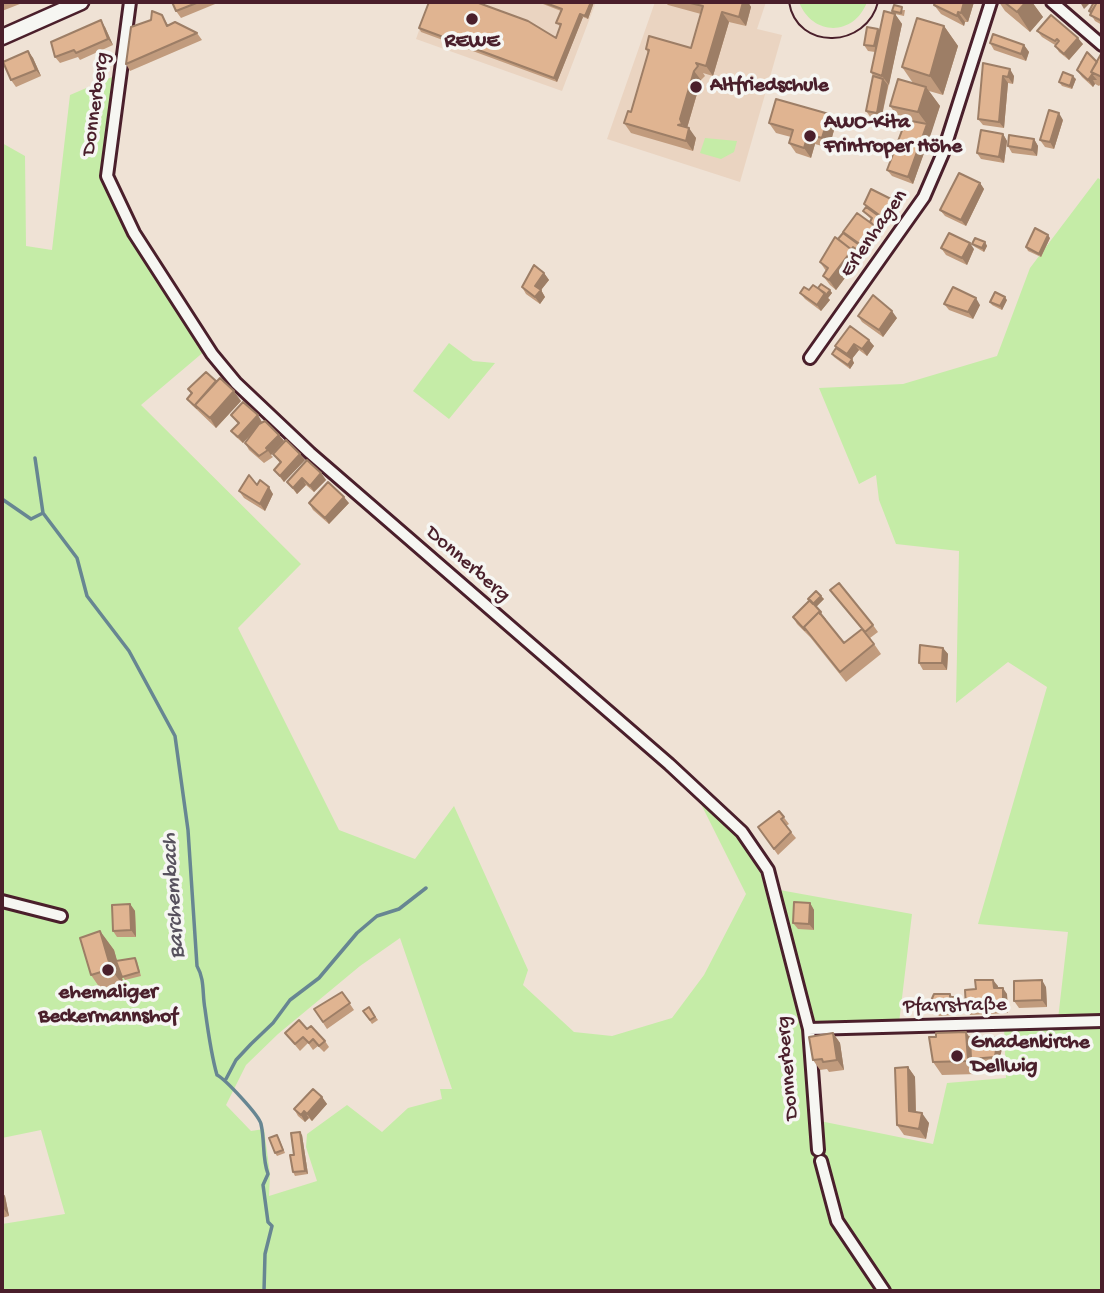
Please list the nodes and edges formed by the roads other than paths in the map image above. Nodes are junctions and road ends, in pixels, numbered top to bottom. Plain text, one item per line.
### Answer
1 (81, 2) edge
2 (130, 2) edge
3 (991, 2) edge
4 (1052, 2) edge
5 (2, 37) edge
6 (1102, 46) edge
7 (810, 358) dead end
8 (2, 901) edge
9 (61, 916) dead end
10 (1102, 1021) edge
11 (809, 1029) junction
12 (884, 1291) edge

1 - 5 street
2 - 11 street, Donnerberg
3 - 7 street, Erlenhagen
4 - 6 street
8 - 9 street
10 - 11 street, Pfarrstraße
11 - 12 street, Donnerberg

